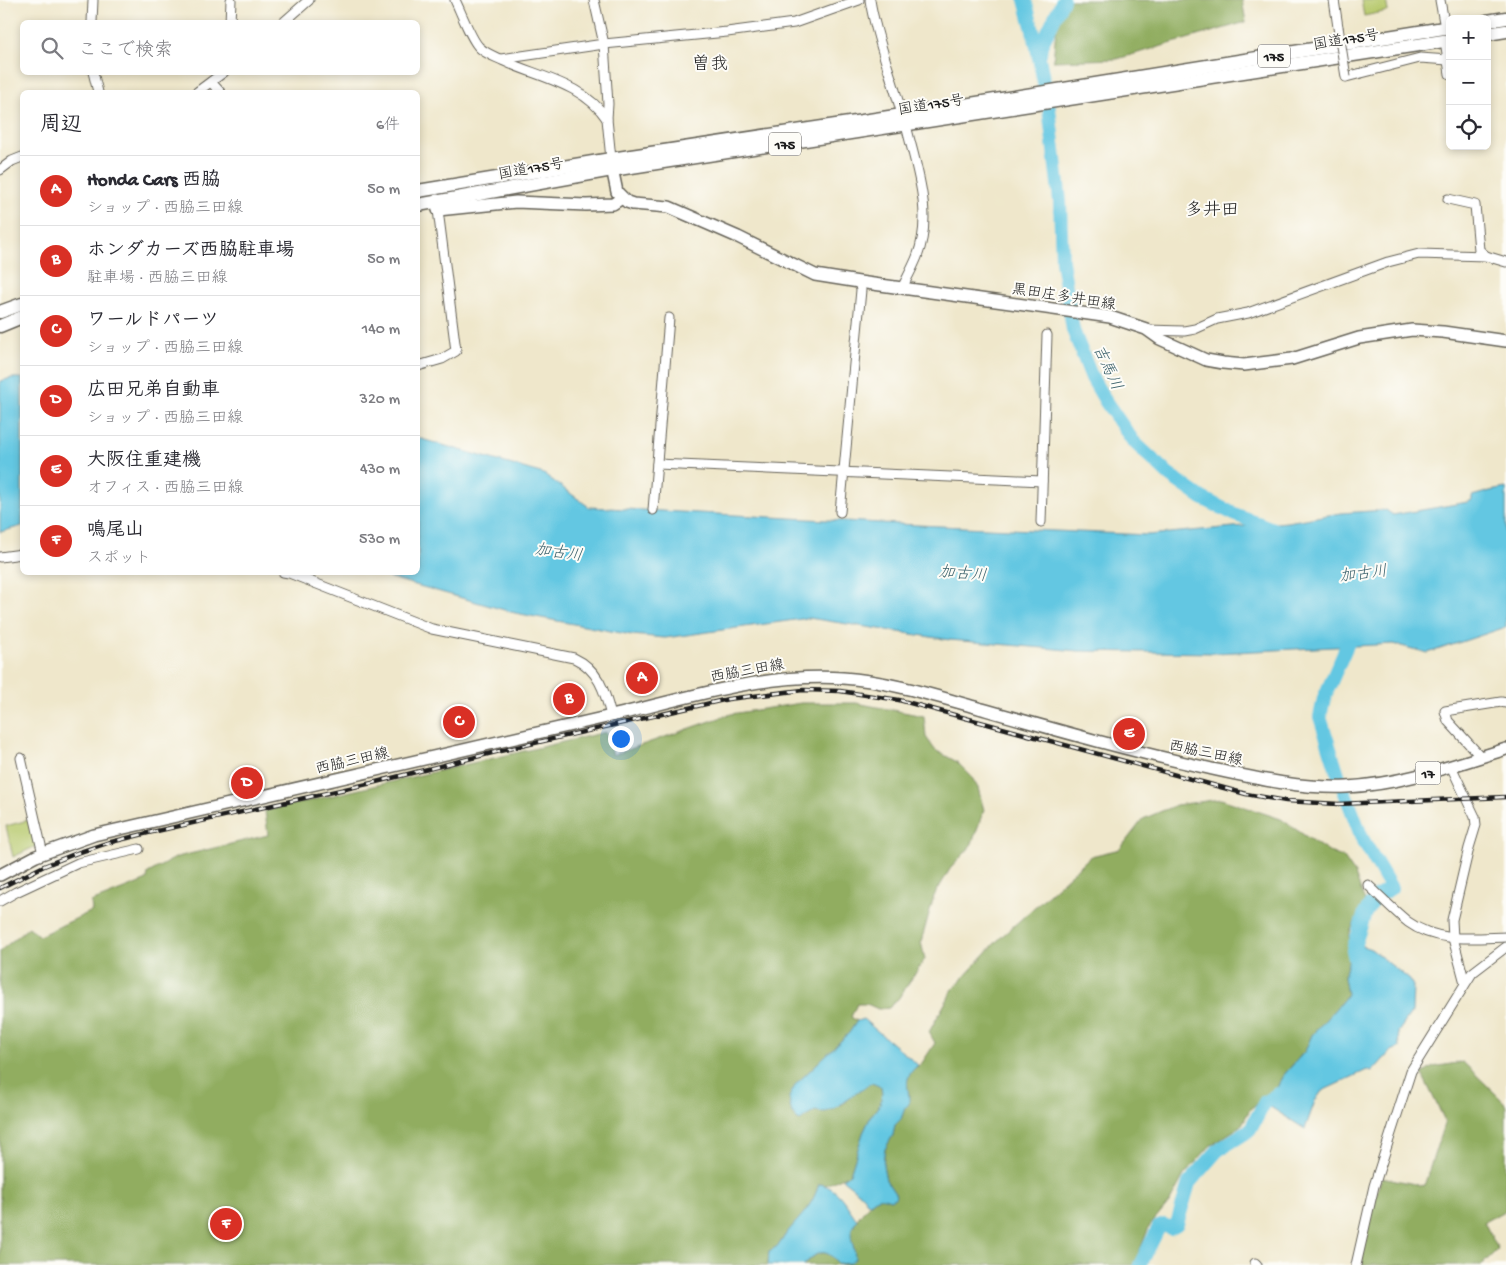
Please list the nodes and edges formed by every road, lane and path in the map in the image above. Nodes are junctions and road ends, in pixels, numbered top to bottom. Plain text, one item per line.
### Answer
1 (93, 0) edge
2 (231, 0) edge
3 (309, 0) edge
4 (455, 0) edge
5 (594, 0) edge
6 (859, 0) edge
7 (870, 0) edge
8 (1334, 0) edge
9 (1440, 0) edge
10 (1506, 18) edge
11 (92, 20) edge
12 (230, 20) edge
13 (286, 20) edge
14 (1491, 20) edge
15 (1446, 29) edge
16 (1506, 31) edge
17 (1491, 33) edge
18 (1446, 34) edge
19 (604, 44) junction
20 (501, 59) junction
21 (1446, 60) edge
22 (94, 75) edge
23 (220, 75) edge
24 (211, 82) junction
25 (98, 90) edge
26 (200, 90) edge
27 (218, 90) edge
28 (607, 119) junction
29 (904, 120) junction
30 (20, 158) edge
31 (612, 164) junction
32 (0, 170) edge
33 (420, 191) edge
34 (622, 198) junction
35 (1448, 200) dead end
36 (420, 204) edge
37 (438, 205) junction
38 (1486, 256) junction
39 (1506, 262) edge
40 (859, 282) junction
41 (902, 288) junction
42 (20, 305) edge
43 (0, 312) edge
44 (20, 318) edge
45 (669, 318) dead end
46 (0, 326) edge
47 (1146, 330) junction
48 (1047, 335) dead end
49 (1506, 341) edge
50 (420, 365) edge
51 (657, 464) junction
52 (844, 473) junction
53 (1042, 481) junction
54 (653, 510) dead end
55 (840, 512) dead end
56 (1041, 522) dead end
57 (20, 554) edge
58 (0, 558) edge
59 (294, 575) edge
60 (1506, 703) edge
61 (611, 716) junction
62 (1506, 749) edge
63 (1480, 757) junction
64 (21, 758) dead end
65 (1451, 766) junction
66 (139, 849) dead end
67 (43, 854) junction
68 (0, 875) edge
69 (1368, 885) dead end
70 (0, 901) edge
71 (1506, 937) edge
72 (1453, 938) junction
73 (1506, 948) edge
74 (1465, 983) junction
75 (1356, 1265) edge

1 - 11 street
2 - 12 street
3 - 13 street
4 - 20 street
5 - 19 street
6 - 19 street
7 - 29 street
8 - 21 street, bridge
9 - 15 street
10 - 14 highway
16 - 17 highway
18 - 29 highway, 国道175号 / 175
19 - 20 street
19 - 28 street
20 - 28 street
22 - 25 street
23 - 24 street
24 - 26 street
24 - 27 street
28 - 31 street
29 - 31 highway, 国道175号 / 175
29 - 41 street
30 - 32 street
31 - 33 highway, 国道175号 / 175
31 - 34 main road
31 - 37 highway, 国道175号 / 175
34 - 37 main road
34 - 40 main road, 黒田庄多井田線
35 - 38 street
36 - 37 highway, 国道175号 / 175
37 - 50 street
38 - 39 street
38 - 47 street
40 - 41 main road, 黒田庄多井田線
40 - 52 street
41 - 47 main road, 黒田庄多井田線
42 - 43 highway
44 - 46 highway
45 - 51 street
47 - 49 main road, 黒田庄多井田線
48 - 53 street
51 - 52 street
51 - 54 street
52 - 53 street
52 - 55 street
53 - 56 street
57 - 58 street
59 - 61 street
60 - 63 street
61 - 65 main road, 西脇三田線 / 17
61 - 67 main road, 西脇三田線 / 17
62 - 63 main road, 西脇三田線 / 17
63 - 65 main road, 西脇三田線 / 17
64 - 67 street
65 - 72 street
66 - 70 street
67 - 68 main road, 西脇三田線 / 17
69 - 72 street
71 - 72 street
72 - 74 street
73 - 74 street
74 - 75 street

